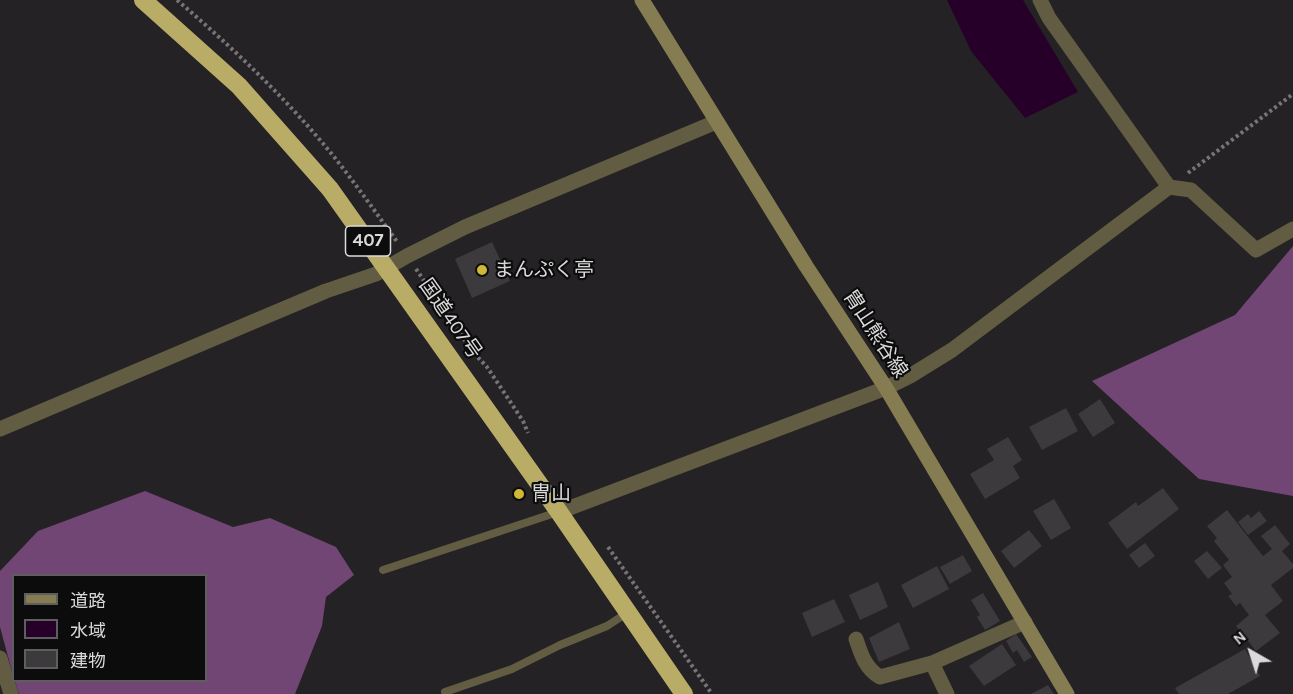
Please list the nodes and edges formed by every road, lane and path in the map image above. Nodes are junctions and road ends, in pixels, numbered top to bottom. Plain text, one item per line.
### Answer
1 (143, 0) edge
2 (642, 0) edge
3 (1040, 0) edge
4 (1293, 94) edge
5 (716, 122) junction
6 (1169, 187) junction
7 (1293, 229) edge
8 (413, 264) dead end
9 (387, 268) junction
10 (886, 388) junction
11 (0, 429) edge
12 (534, 442) dead end
13 (559, 512) junction
14 (603, 540) dead end
15 (383, 570) dead end
16 (627, 613) junction
17 (1025, 622) junction
18 (855, 639) dead end
19 (0, 657) edge
20 (932, 663) junction
21 (445, 692) dead end
22 (11, 694) edge
23 (684, 694) edge
24 (712, 694) edge
25 (947, 694) edge
26 (1067, 694) edge

1 - 9 highway, 国道407号 / 407
2 - 5 main road, 胄山熊谷線
3 - 6 street
4 - 6 path
5 - 9 street
5 - 10 main road, 胄山熊谷線
6 - 7 street
6 - 10 street
8 - 12 path
9 - 11 street
9 - 13 highway, 国道407号 / 407
10 - 13 street
10 - 17 main road, 胄山熊谷線
13 - 15 lane
13 - 16 highway, 国道407号 / 407
14 - 24 path
16 - 21 lane
16 - 23 highway, 国道407号 / 407
17 - 20 street
17 - 26 main road, 胄山熊谷線
18 - 20 street
19 - 22 street
20 - 25 street

